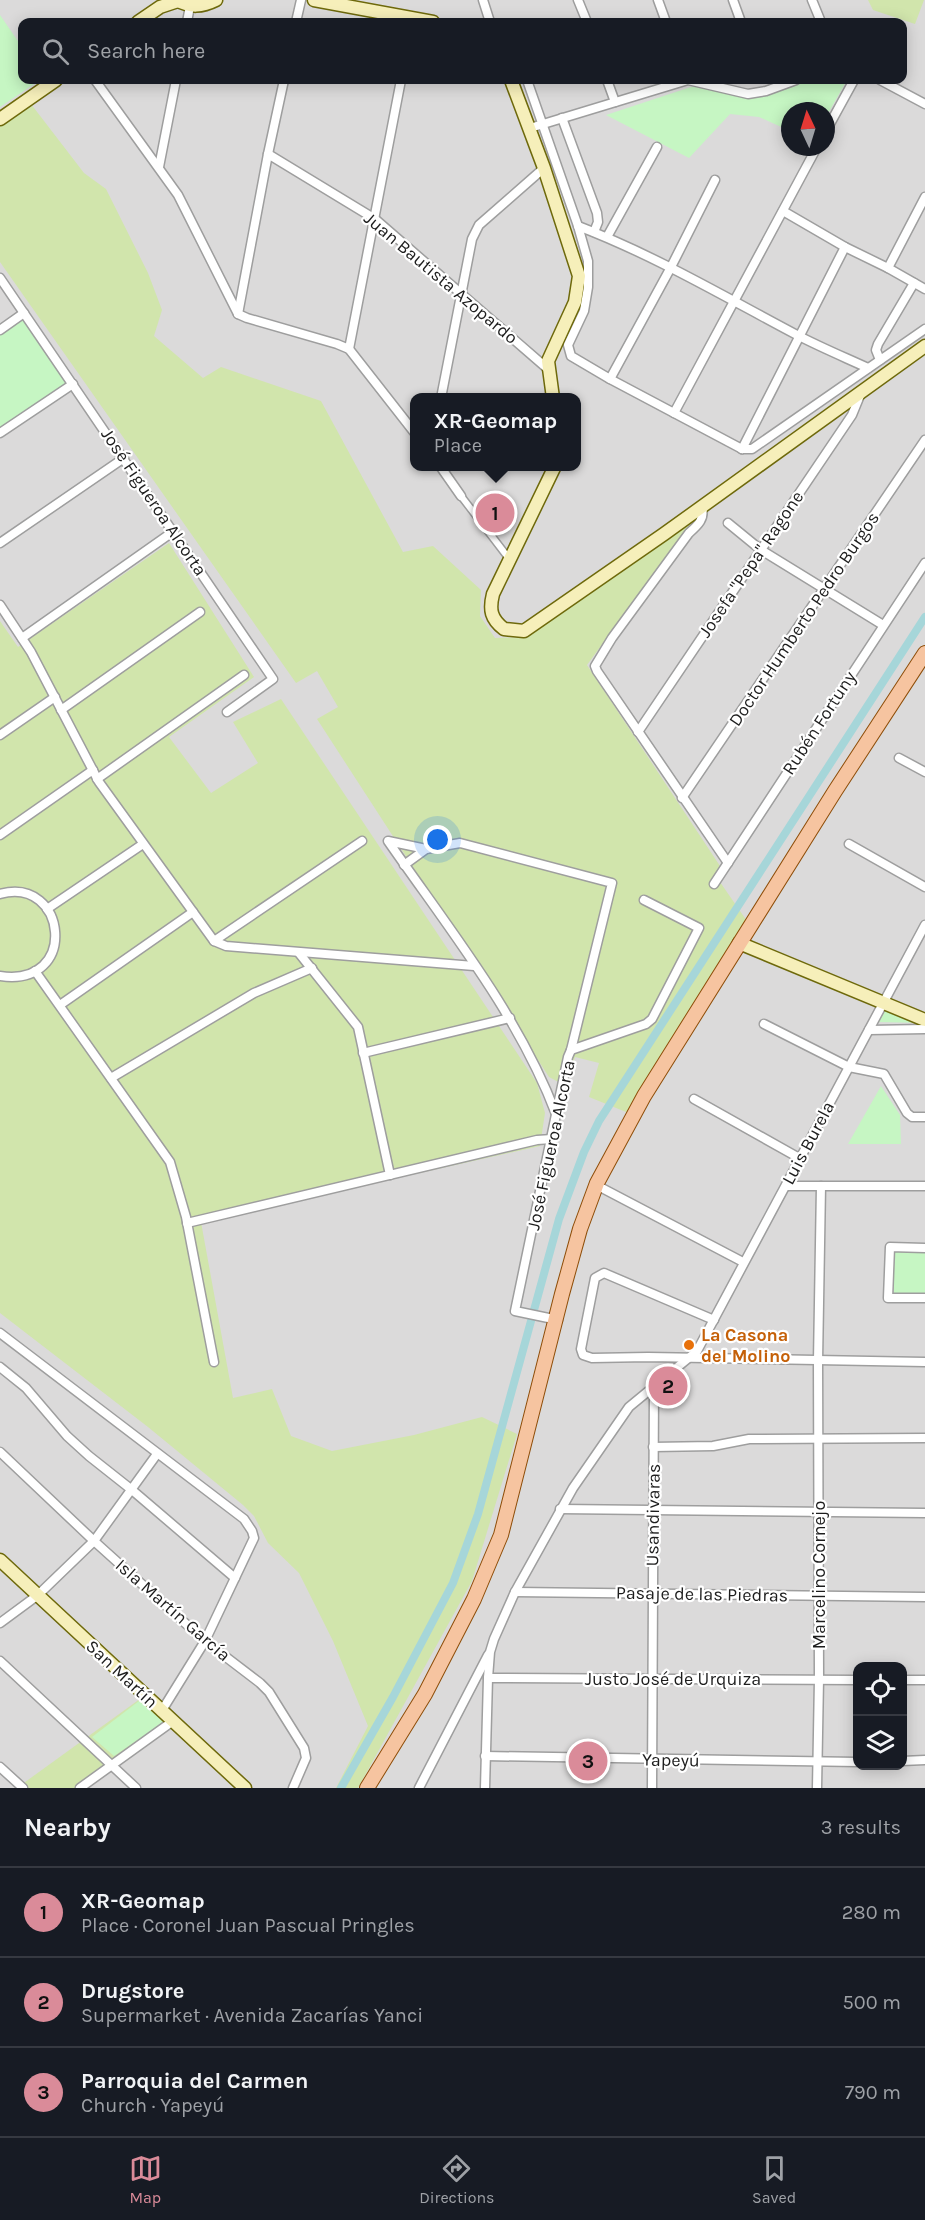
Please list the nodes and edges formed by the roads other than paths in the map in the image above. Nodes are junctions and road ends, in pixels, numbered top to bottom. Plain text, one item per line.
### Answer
1 (216, 0) edge
2 (301, 0) edge
3 (314, 0) edge
4 (483, 0) edge
5 (578, 0) edge
6 (658, 0) edge
7 (733, 0) edge
8 (812, 0) edge
9 (177, 1) edge
10 (162, 3) edge
11 (190, 6) junction
12 (143, 18) edge
13 (188, 18) edge
14 (297, 18) edge
15 (403, 18) edge
16 (489, 18) edge
17 (585, 18) edge
18 (665, 18) edge
19 (740, 18) edge
20 (819, 18) edge
21 (50, 84) edge
22 (97, 84) edge
23 (175, 84) edge
24 (283, 84) edge
25 (401, 84) edge
26 (513, 84) edge
27 (529, 84) edge
28 (608, 84) edge
29 (675, 84) edge
30 (705, 84) edge
31 (763, 84) edge
32 (785, 84) edge
33 (852, 84) edge
34 (887, 84) edge
35 (766, 91) junction
36 (615, 102) junction
37 (925, 104) edge
38 (835, 115) edge
39 (562, 118) junction
40 (0, 119) edge
41 (544, 123) junction
42 (530, 128) junction
43 (657, 147) dead end
44 (268, 154) junction
45 (813, 156) edge
46 (159, 167) junction
47 (544, 168) junction
48 (715, 180) dead end
49 (925, 197) edge
50 (783, 211) junction
51 (375, 219) junction
52 (578, 226) junction
53 (594, 232) junction
54 (607, 237) junction
55 (845, 247) junction
56 (670, 268) junction
57 (888, 268) junction
58 (0, 278) edge
59 (914, 283) junction
60 (925, 288) edge
61 (461, 292) junction
62 (734, 301) junction
63 (24, 313) junction
64 (238, 314) junction
65 (925, 329) edge
66 (0, 330) edge
67 (799, 336) junction
68 (925, 346) edge
69 (349, 349) junction
70 (880, 360) junction
71 (868, 368) junction
72 (549, 370) junction
73 (610, 379) junction
74 (73, 384) junction
75 (442, 393) edge
76 (552, 393) edge
77 (861, 393) junction
78 (674, 413) junction
79 (410, 427) edge
80 (0, 433) edge
81 (925, 440) edge
82 (742, 449) junction
83 (124, 458) junction
84 (444, 471) edge
85 (553, 471) edge
86 (461, 496) joint
87 (702, 506) junction
88 (728, 523) dead end
89 (174, 531) junction
90 (0, 543) edge
91 (761, 550) junction
92 (510, 560) junction
93 (925, 563) edge
94 (824, 589) junction
95 (0, 605) edge
96 (200, 612) dead end
97 (883, 625) junction
98 (22, 638) junction
99 (925, 653) edge
100 (925, 664) edge
101 (244, 675) dead end
102 (55, 698) junction
103 (61, 710) junction
104 (227, 712) dead end
105 (638, 732) junction
106 (0, 735) edge
107 (899, 758) dead end
108 (93, 771) junction
109 (925, 772) edge
110 (97, 779) junction
111 (682, 798) junction
112 (0, 835) edge
113 (362, 841) dead end
114 (144, 844) junction
115 (849, 844) dead end
116 (426, 849) junction
117 (728, 863) junction
118 (404, 865) junction
119 (714, 884) dead end
120 (925, 887) edge
121 (0, 894) edge
122 (644, 900) dead end
123 (47, 909) junction
124 (193, 912) junction
125 (925, 925) edge
126 (214, 941) junction
127 (741, 944) junction
128 (299, 952) junction
129 (474, 966) junction
130 (312, 968) junction
131 (35, 971) junction
132 (0, 976) edge
133 (884, 1002) junction
134 (60, 1005) junction
135 (510, 1018) junction
136 (925, 1020) edge
137 (764, 1024) dead end
138 (925, 1029) edge
139 (869, 1030) junction
140 (571, 1050) junction
141 (363, 1053) junction
142 (849, 1067) junction
143 (111, 1078) junction
144 (694, 1099) dead end
145 (556, 1114) junction
146 (925, 1117) edge
147 (552, 1139) junction
148 (801, 1159) junction
149 (390, 1175) junction
150 (786, 1186) junction
151 (821, 1186) junction
152 (925, 1186) edge
153 (600, 1187) junction
154 (187, 1223) junction
155 (925, 1248) edge
156 (743, 1262) junction
157 (925, 1298) edge
158 (558, 1320) junction
159 (714, 1320) junction
160 (0, 1333) edge
161 (688, 1359) junction
162 (818, 1361) junction
163 (214, 1362) dead end
164 (925, 1362) edge
165 (0, 1367) edge
166 (654, 1386) junction
167 (925, 1438) edge
168 (818, 1439) junction
169 (653, 1447) junction
170 (0, 1452) edge
171 (157, 1454) junction
172 (132, 1490) junction
173 (560, 1509) junction
174 (653, 1510) junction
175 (818, 1512) junction
176 (925, 1513) edge
177 (94, 1541) junction
178 (0, 1560) edge
179 (234, 1578) junction
180 (515, 1592) junction
181 (652, 1593) junction
182 (38, 1595) junction
183 (818, 1596) junction
184 (925, 1597) edge
185 (0, 1623) edge
186 (205, 1641) junction
187 (490, 1652) junction
188 (0, 1661) edge
189 (488, 1678) junction
190 (819, 1679) junction
191 (652, 1680) junction
192 (853, 1680) edge
193 (907, 1680) edge
194 (925, 1680) edge
195 (161, 1712) junction
196 (172, 1721) junction
197 (486, 1756) junction
198 (652, 1760) junction
199 (925, 1760) edge
200 (907, 1761) edge
201 (818, 1762) junction
202 (853, 1762) edge
203 (111, 1766) junction
204 (0, 1767) edge
205 (23, 1788) edge
206 (80, 1788) edge
207 (136, 1788) edge
208 (245, 1788) edge
209 (293, 1788) edge
210 (367, 1788) edge
211 (373, 1788) edge
212 (419, 1788) edge
213 (485, 1788) edge
214 (652, 1788) edge
215 (817, 1788) edge

1 - 11 main road
2 - 14 street
3 - 15 main road
4 - 16 street
5 - 17 street
6 - 18 street
7 - 19 street
8 - 20 street
9 - 10 main road
9 - 11 main road
10 - 12 main road
11 - 13 street
21 - 40 main road
22 - 46 street
23 - 46 street
24 - 44 street
25 - 51 street
26 - 42 main road
27 - 41 street
28 - 36 street
29 - 36 street
30 - 35 street
31 - 35 street
32 - 35 street
33 - 38 street
34 - 37 street
36 - 39 street
39 - 41 street
39 - 53 street
41 - 42 street
41 - 52 street
42 - 47 main road
43 - 54 street
44 - 51 street, Juan Bautista Azopardo
44 - 64 street
45 - 50 street
46 - 64 street
47 - 61 street
47 - 72 main road
48 - 56 street
49 - 57 street
50 - 55 street
50 - 62 street
51 - 61 street, Juan Bautista Azopardo
51 - 69 street
52 - 53 street
52 - 73 street
53 - 54 street
54 - 56 street
55 - 57 street
55 - 67 street
56 - 62 street
56 - 73 street
57 - 59 street
58 - 63 street, José Figueroa Alcorta
59 - 60 street
59 - 70 street
61 - 72 street, Juan Bautista Azopardo
61 - 75 street
62 - 67 street
62 - 78 street
63 - 66 street
63 - 74 street, José Figueroa Alcorta
64 - 69 street
65 - 70 street
67 - 71 street
67 - 82 street
68 - 77 main road
69 - 79 street
70 - 71 street
71 - 82 street
72 - 76 main road
73 - 78 street
74 - 80 street
74 - 83 street, José Figueroa Alcorta
77 - 87 main road
77 - 91 street, Josefa "Pepa" Ragone
78 - 82 street
81 - 94 street, Doctor Humberto Pedro Burgos
83 - 89 street, José Figueroa Alcorta
83 - 90 street
84 - 86 street
85 - 92 main road
86 - 92 street
87 - 92 main road
87 - 105 street
88 - 91 street
89 - 98 street
89 - 104 street, José Figueroa Alcorta
91 - 94 street
91 - 105 street, Josefa "Pepa" Ragone
93 - 97 street, Rubén Fortuny
94 - 97 street
94 - 111 street, Doctor Humberto Pedro Burgos
95 - 98 street
96 - 103 street
97 - 117 street, Rubén Fortuny
98 - 102 street
99 - 127 main road
100 - 127 main road
101 - 110 street
102 - 103 street
102 - 106 street
103 - 108 street
105 - 111 street
107 - 109 street
108 - 110 street
108 - 112 street
110 - 114 street
111 - 117 street
113 - 126 street
114 - 123 street
114 - 124 street
115 - 120 street
116 - 118 street
116 - 118 street
116 - 140 street
117 - 119 street, Rubén Fortuny
118 - 129 street
121 - 123 street
122 - 140 street, José Figueroa Alcorta
123 - 131 street
124 - 126 street
124 - 134 street
125 - 133 street, Luis Burela
126 - 128 street
127 - 133 main road
127 - 153 main road
127 - 158 main road
128 - 129 street
128 - 130 street
129 - 135 street
130 - 141 street
130 - 143 street
131 - 132 street
131 - 134 street
133 - 136 main road
133 - 139 street, Luis Burela
134 - 143 street
135 - 141 street
135 - 145 street
137 - 142 street
138 - 139 street
139 - 142 street, Luis Burela
140 - 145 street, José Figueroa Alcorta
141 - 149 street
142 - 146 street
142 - 148 street, Luis Burela
143 - 154 street
144 - 148 street
145 - 147 street, José Figueroa Alcorta
147 - 149 street
147 - 158 street, José Figueroa Alcorta
148 - 150 street, Luis Burela
149 - 154 street
150 - 151 street
150 - 156 street, Luis Burela
151 - 152 street
151 - 162 street, Marcelino Cornejo
153 - 156 street
153 - 158 main road
154 - 163 street
155 - 157 street
156 - 159 street, Luis Burela
158 - 210 main road
158 - 211 main road
159 - 161 street, Luis Burela
159 - 161 street
160 - 171 street
161 - 162 street
161 - 166 street, Luis Burela
162 - 164 street
162 - 168 street, Marcelino Cornejo
165 - 172 street
166 - 169 street, Usandivaras
166 - 173 street, Luis Burela
167 - 168 street
168 - 169 street
168 - 175 street, Marcelino Cornejo
169 - 174 street, Usandivaras
170 - 177 street, Isla Martín García
171 - 172 street
171 - 179 street
172 - 177 street
172 - 179 street
173 - 174 street
173 - 180 street, Luis Burela
174 - 175 street
174 - 181 street, Usandivaras
175 - 176 street
175 - 183 street, Marcelino Cornejo
177 - 182 street
177 - 186 street, Isla Martín García
178 - 182 main road, San Martín
179 - 186 street
180 - 181 street, Pasaje de las Piedras
180 - 187 street, Luis Burela
181 - 183 street, Pasaje de las Piedras
181 - 191 street, Usandivaras
182 - 185 street
182 - 195 main road, San Martín
183 - 184 street, Pasaje de las Piedras
183 - 190 street, Marcelino Cornejo
186 - 195 street
186 - 209 street, Isla Martín García
187 - 189 street
187 - 212 street
188 - 203 street
189 - 191 street, Justo José de Urquiza
189 - 197 street
190 - 191 street, Justo José de Urquiza
190 - 192 street, Justo José de Urquiza
190 - 201 street, Marcelino Cornejo
191 - 198 street, Usandivaras
193 - 194 street
195 - 196 main road, San Martín
196 - 203 street
196 - 208 main road, San Martín
197 - 198 street, Yapeyú
197 - 213 street
198 - 201 street, Yapeyú
198 - 214 street, Usandivaras
199 - 200 street
201 - 202 street, Yapeyú
201 - 215 street, Marcelino Cornejo
203 - 206 street
203 - 207 street
204 - 205 street

